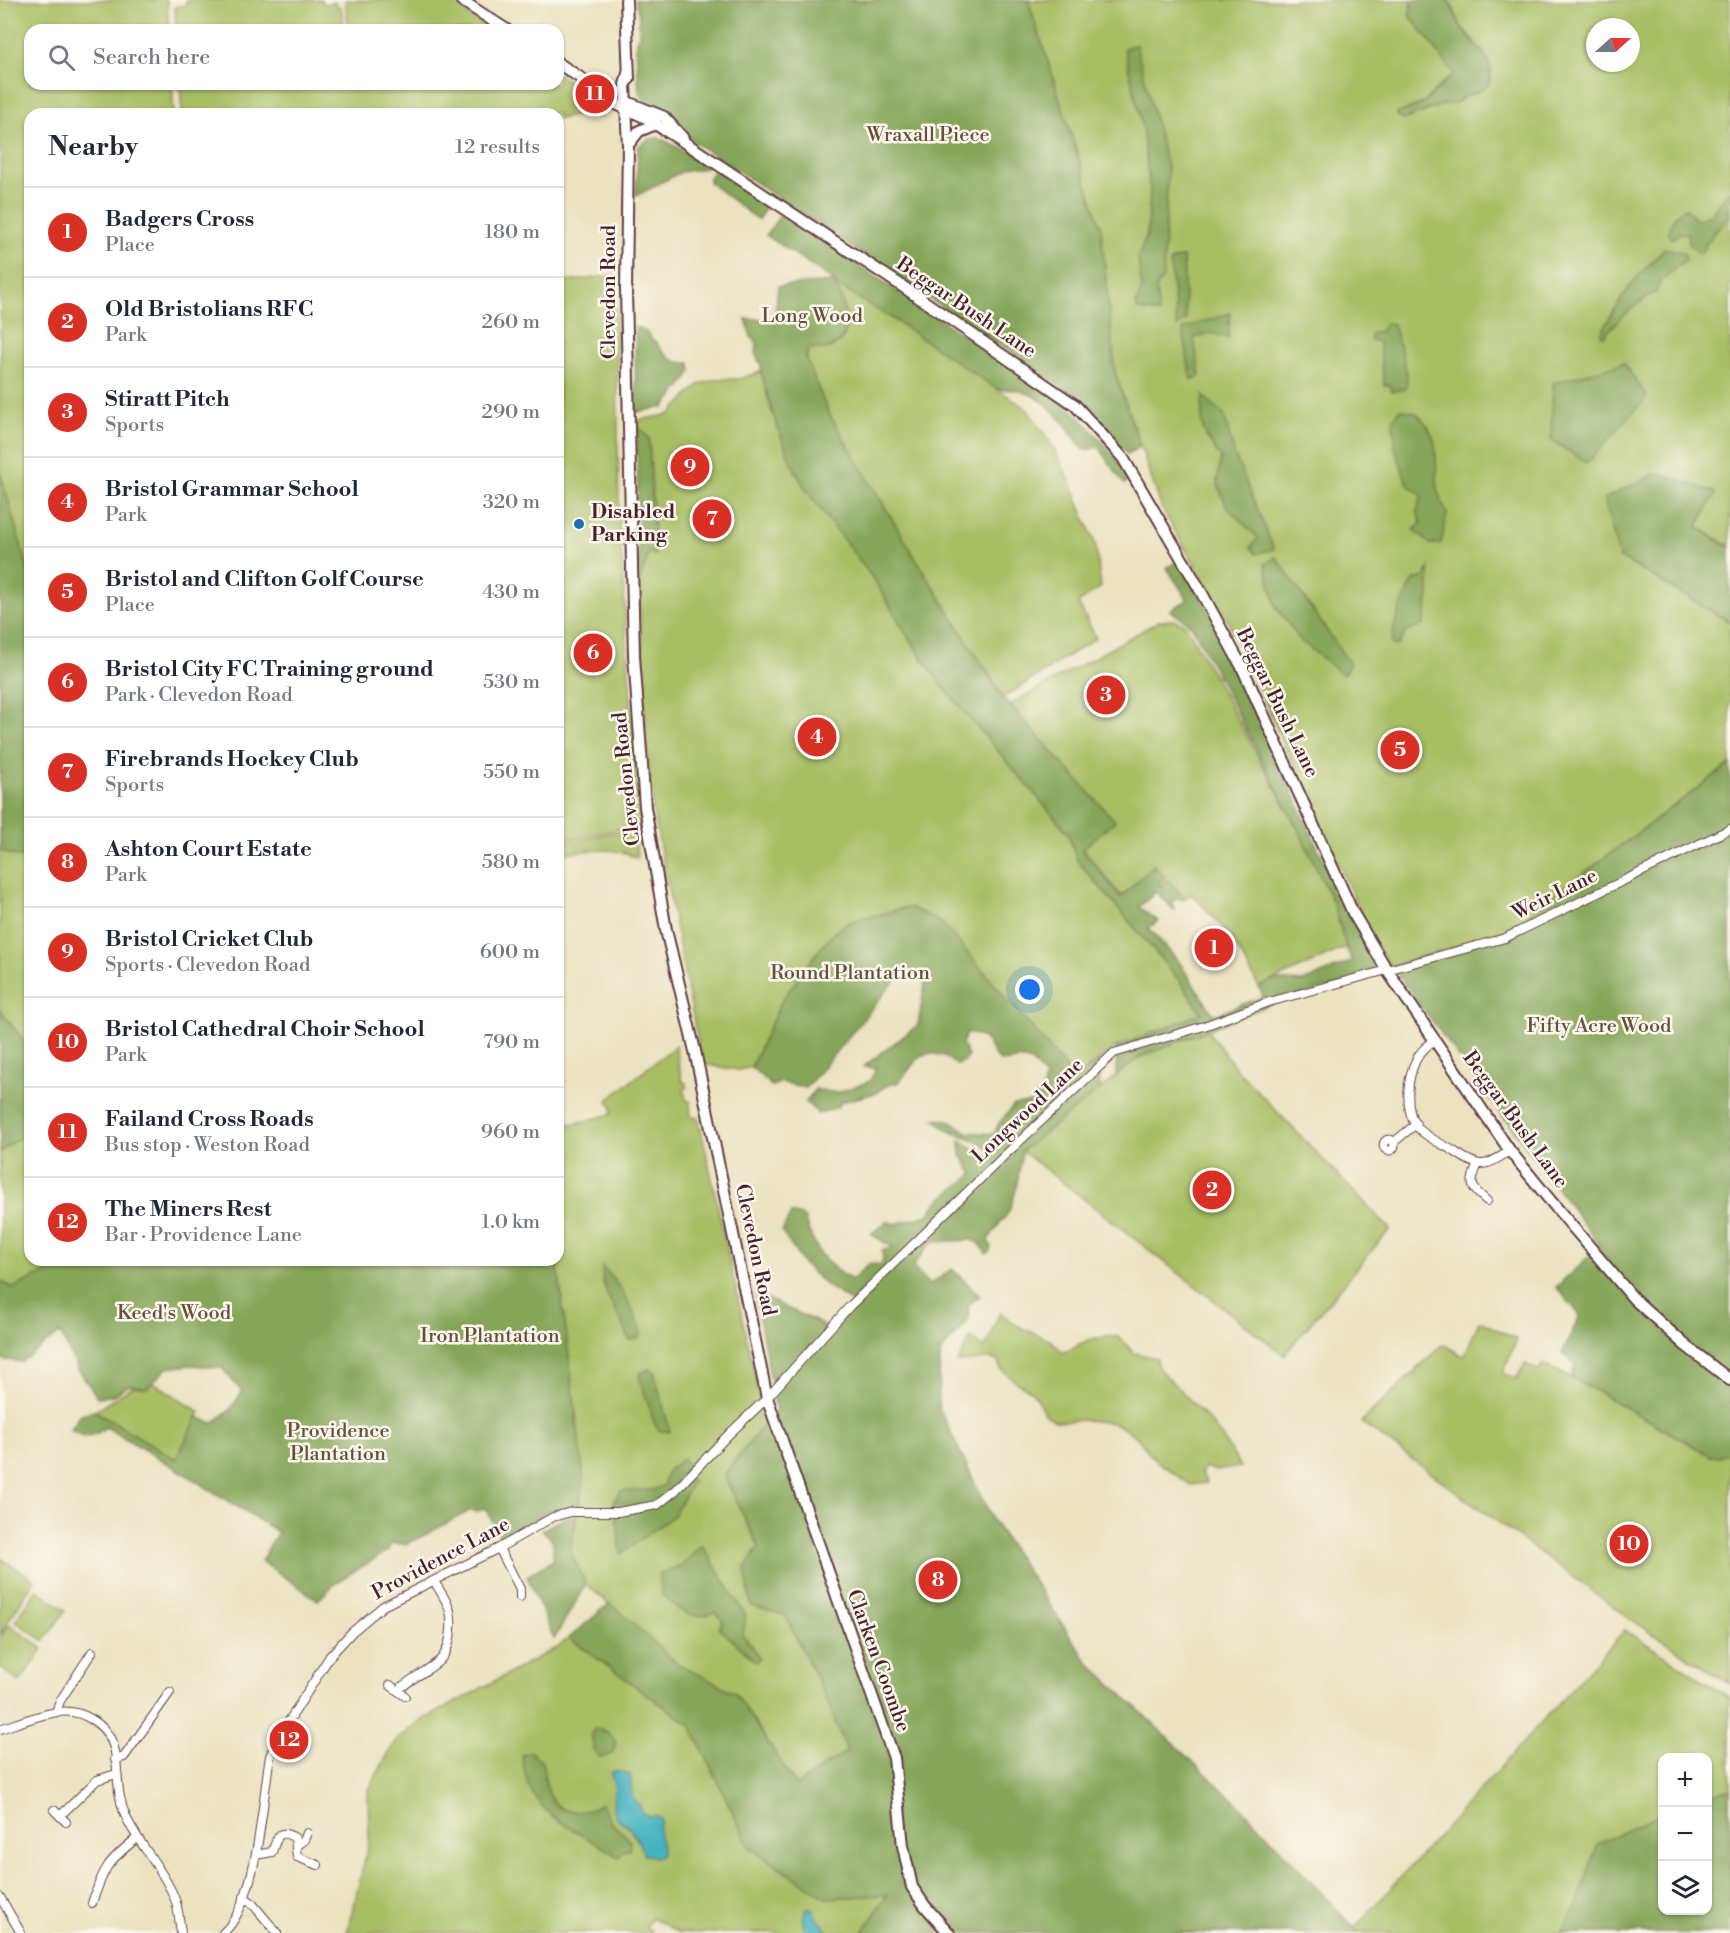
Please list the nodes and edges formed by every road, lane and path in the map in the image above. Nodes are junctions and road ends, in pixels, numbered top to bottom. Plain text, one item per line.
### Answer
1 (461, 0) edge
2 (626, 0) edge
3 (498, 24) edge
4 (564, 67) edge
5 (628, 105) junction
6 (656, 124) junction
7 (687, 144) junction
8 (628, 145) junction
9 (1730, 829) edge
10 (1387, 970) junction
11 (1435, 1039) junction
12 (1416, 1124) junction
13 (1394, 1142) dead end
14 (1510, 1151) junction
15 (1478, 1164) junction
16 (1487, 1201) dead end
17 (1730, 1380) edge
18 (767, 1398) junction
19 (499, 1548) junction
20 (434, 1581) junction
21 (520, 1597) dead end
22 (92, 1652) dead end
23 (390, 1685) dead end
24 (398, 1691) junction
25 (170, 1692) dead end
26 (405, 1696) dead end
27 (56, 1712) junction
28 (0, 1729) edge
29 (116, 1760) junction
30 (116, 1774) junction
31 (60, 1816) dead end
32 (307, 1833) dead end
33 (137, 1838) junction
34 (297, 1845) junction
35 (256, 1855) junction
36 (318, 1865) dead end
37 (0, 1897) edge
38 (244, 1897) junction
39 (92, 1903) dead end
40 (21, 1933) edge
41 (181, 1933) edge
42 (223, 1933) edge
43 (276, 1933) edge
44 (948, 1933) edge

1 - 3 main road
2 - 5 main road, Clevedon Road
4 - 5 main road
5 - 6 main road, Beggar Bush Lane
5 - 7 main road, Beggar Bush Lane
5 - 8 main road, Clevedon Road
6 - 7 main road, Beggar Bush Lane
6 - 8 main road
7 - 10 main road, Beggar Bush Lane
8 - 18 main road, Clevedon Road
9 - 10 street, Weir Lane
10 - 11 main road, Beggar Bush Lane
10 - 18 street, Longwood Lane
11 - 12 street
11 - 14 main road, Beggar Bush Lane
12 - 13 street
12 - 15 street
14 - 15 street
14 - 17 main road, Beggar Bush Lane
15 - 16 street
18 - 19 street, Providence Lane
18 - 44 main road, Clarken Coombe
19 - 20 street, Providence Lane
19 - 21 street
20 - 24 street
20 - 35 street, Providence Lane
22 - 27 street
23 - 24 street
24 - 26 street
25 - 29 street
27 - 28 street
27 - 29 street
29 - 30 street
30 - 31 street
30 - 33 street
32 - 34 street
33 - 39 street
33 - 41 street
34 - 35 street
34 - 36 street
35 - 38 street, Providence Lane
37 - 40 street
38 - 42 street, Providence Lane
38 - 43 street

